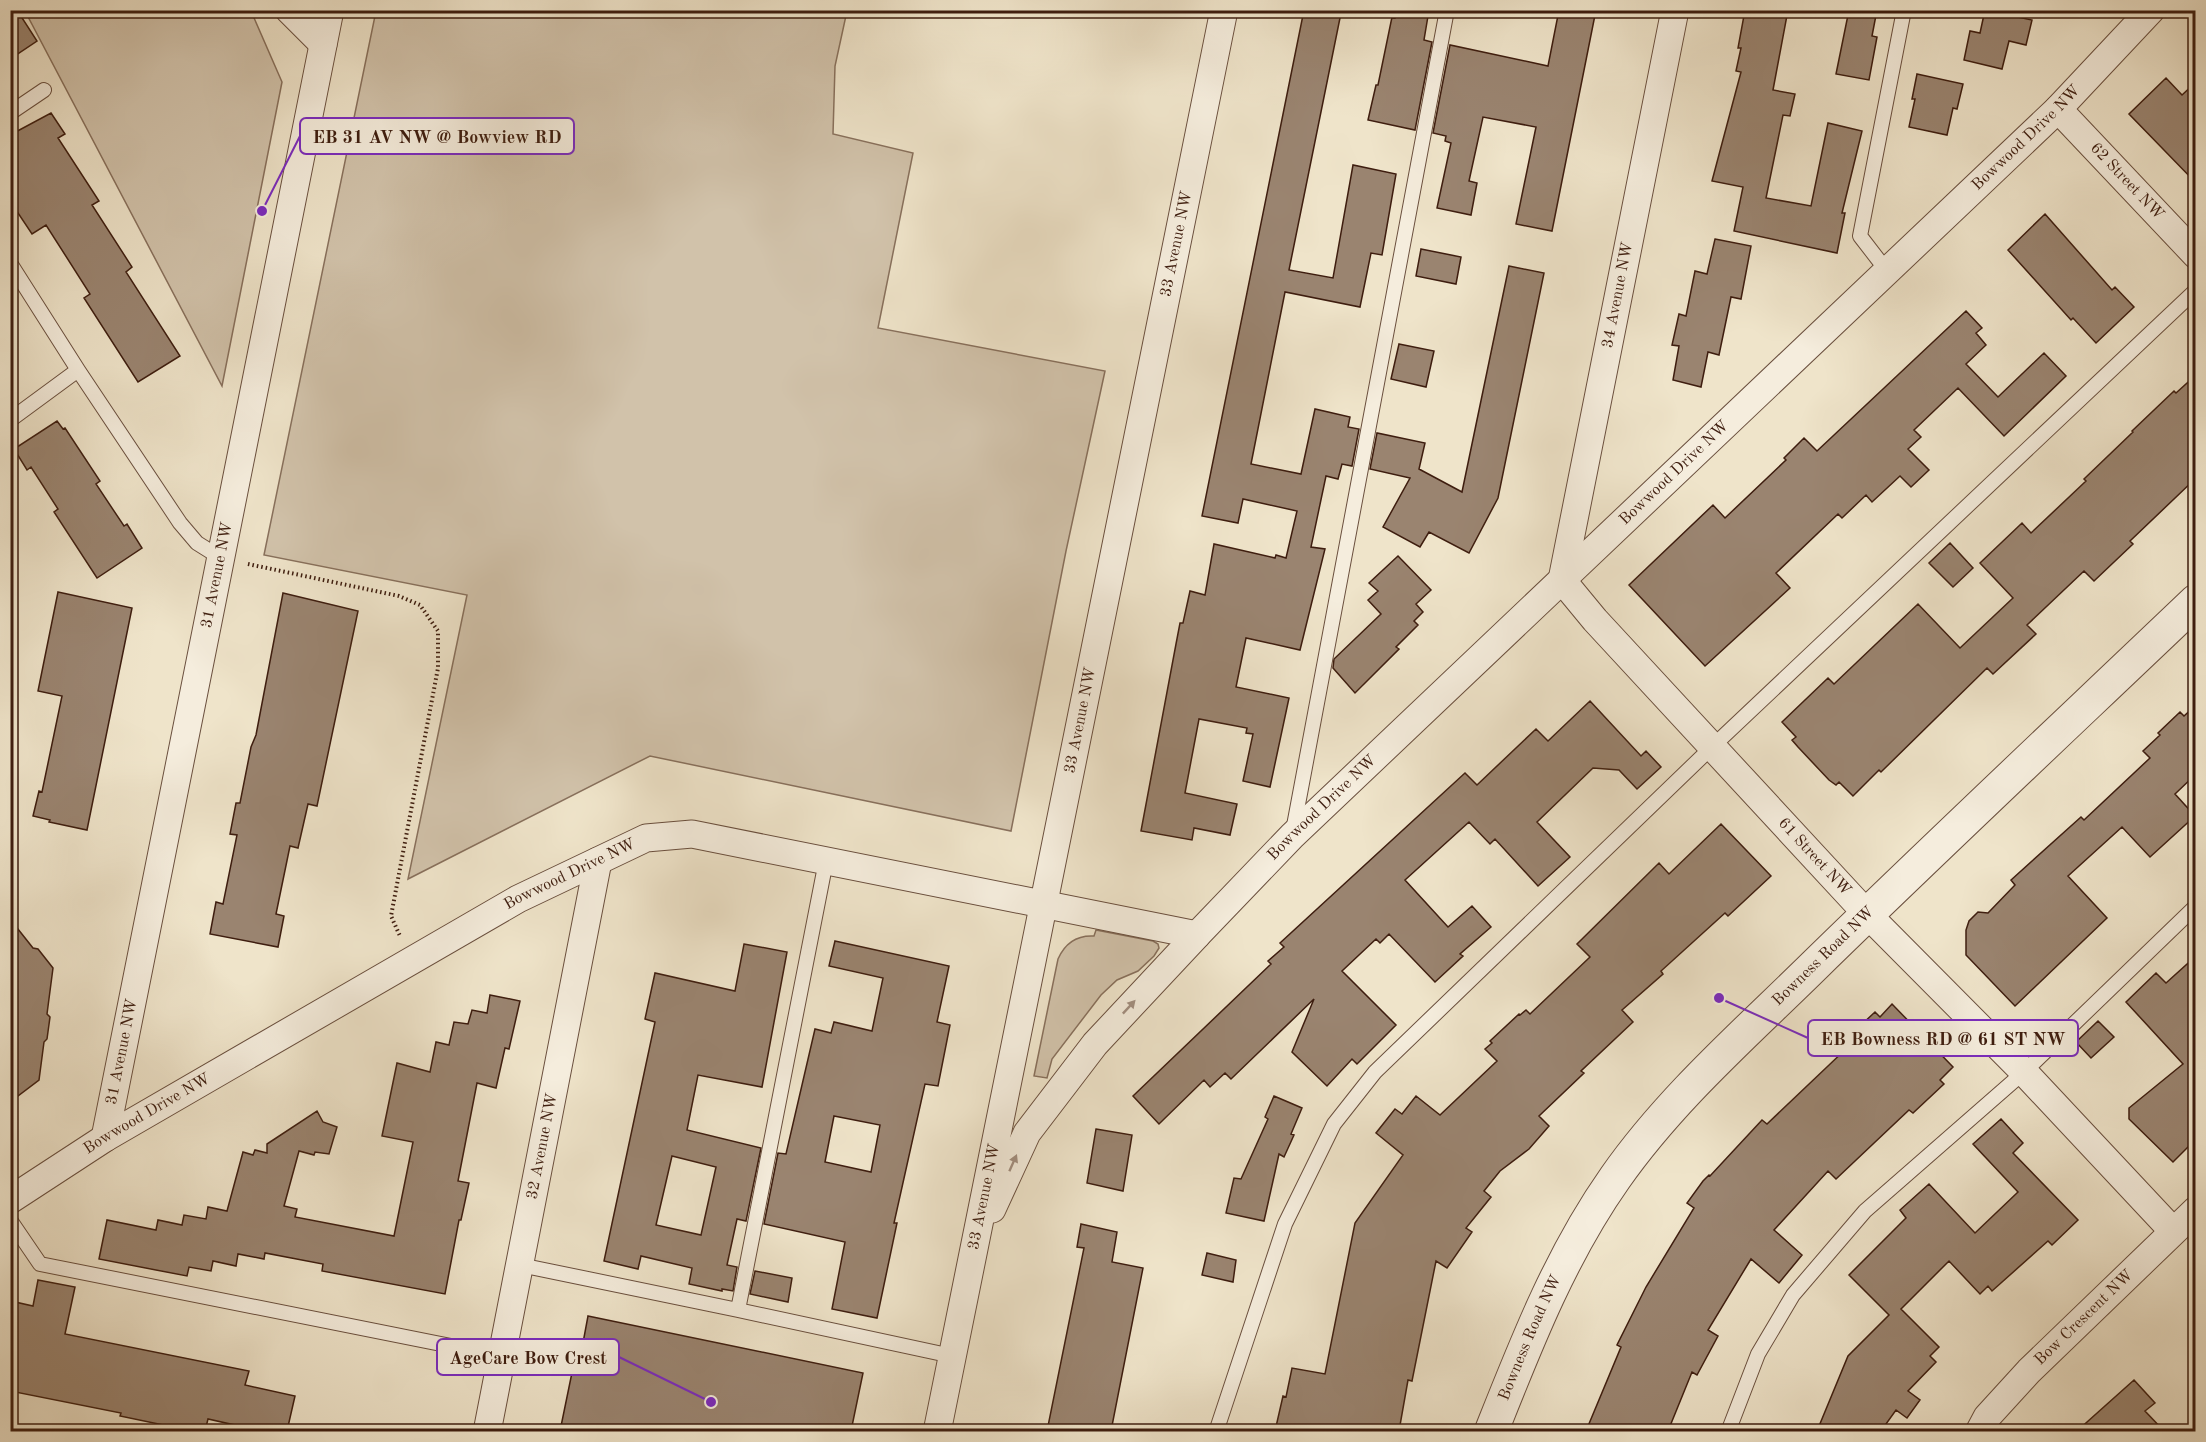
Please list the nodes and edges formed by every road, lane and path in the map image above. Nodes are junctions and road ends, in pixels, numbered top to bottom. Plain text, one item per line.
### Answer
1 (289, 10) edge
2 (330, 10) edge
3 (1224, 10) edge
4 (1447, 10) edge
5 (1675, 10) edge
6 (1904, 10) edge
7 (2140, 16) edge
8 (323, 44) junction
9 (44, 90) dead end
10 (2058, 109) junction
11 (10, 113) edge
12 (2196, 255) edge
13 (10, 263) edge
14 (1887, 271) junction
15 (2196, 290) edge
16 (78, 370) junction
17 (10, 420) edge
18 (221, 558) junction
19 (1562, 580) junction
20 (2196, 601) edge
21 (1712, 747) junction
22 (1292, 836) junction
23 (598, 861) junction
24 (826, 861) junction
25 (1044, 904) junction
26 (2196, 906) edge
27 (1867, 914) junction
28 (1197, 935) junction
29 (411, 961) junction
30 (2024, 1072) junction
31 (105, 1138) junction
32 (10, 1200) edge
33 (2196, 1210) edge
34 (10, 1220) edge
35 (2173, 1230) junction
36 (972, 1254) junction
37 (520, 1266) junction
38 (738, 1310) junction
39 (501, 1356) junction
40 (952, 1356) junction
41 (487, 1431) edge
42 (937, 1431) edge
43 (1216, 1431) edge
44 (1491, 1431) edge
45 (1728, 1431) edge
46 (1979, 1431) edge

1 - 8 street
2 - 8 street, 31 Avenue NW
3 - 25 street, 33 Avenue NW
4 - 22 lane
5 - 19 street, 34 Avenue NW
6 - 14 lane
7 - 10 street, Bowwood Drive NW
8 - 18 street, 31 Avenue NW
9 - 11 lane
10 - 12 street, 62 Street NW
10 - 14 street, Bowwood Drive NW
13 - 16 lane
14 - 19 street, Bowwood Drive NW
15 - 21 lane
16 - 17 lane
16 - 18 lane
18 - 29 path
18 - 31 street, 31 Avenue NW
19 - 21 street, 61 Street NW
19 - 22 street, Bowwood Drive NW
20 - 27 street, Bowness Road NW
21 - 27 street, 61 Street NW
21 - 43 lane
22 - 28 street, Bowwood Drive NW
23 - 24 street, Bowwood Drive NW
23 - 29 street, Bowwood Drive NW
23 - 37 street, 32 Avenue NW
24 - 25 street, Bowwood Drive NW
24 - 38 lane
25 - 28 street, Bowwood Drive NW
25 - 36 street, 33 Avenue NW
26 - 30 lane
27 - 30 street, 61 Street NW
27 - 44 street, Bowness Road NW
36 -> 28 street, Bowwood Drive NW
29 - 31 street, Bowwood Drive NW
30 - 35 street, 61 Street NW
30 - 45 lane
31 - 32 street, Bowwood Drive NW
33 - 35 street, Bow Crescent NW
34 - 39 lane
35 - 46 street, Bow Crescent NW
36 - 40 street, 33 Avenue NW
37 - 38 lane
37 - 39 street, 32 Avenue NW
38 - 40 lane
39 - 41 street, 32 Avenue NW
40 - 42 street, 33 Avenue NW

